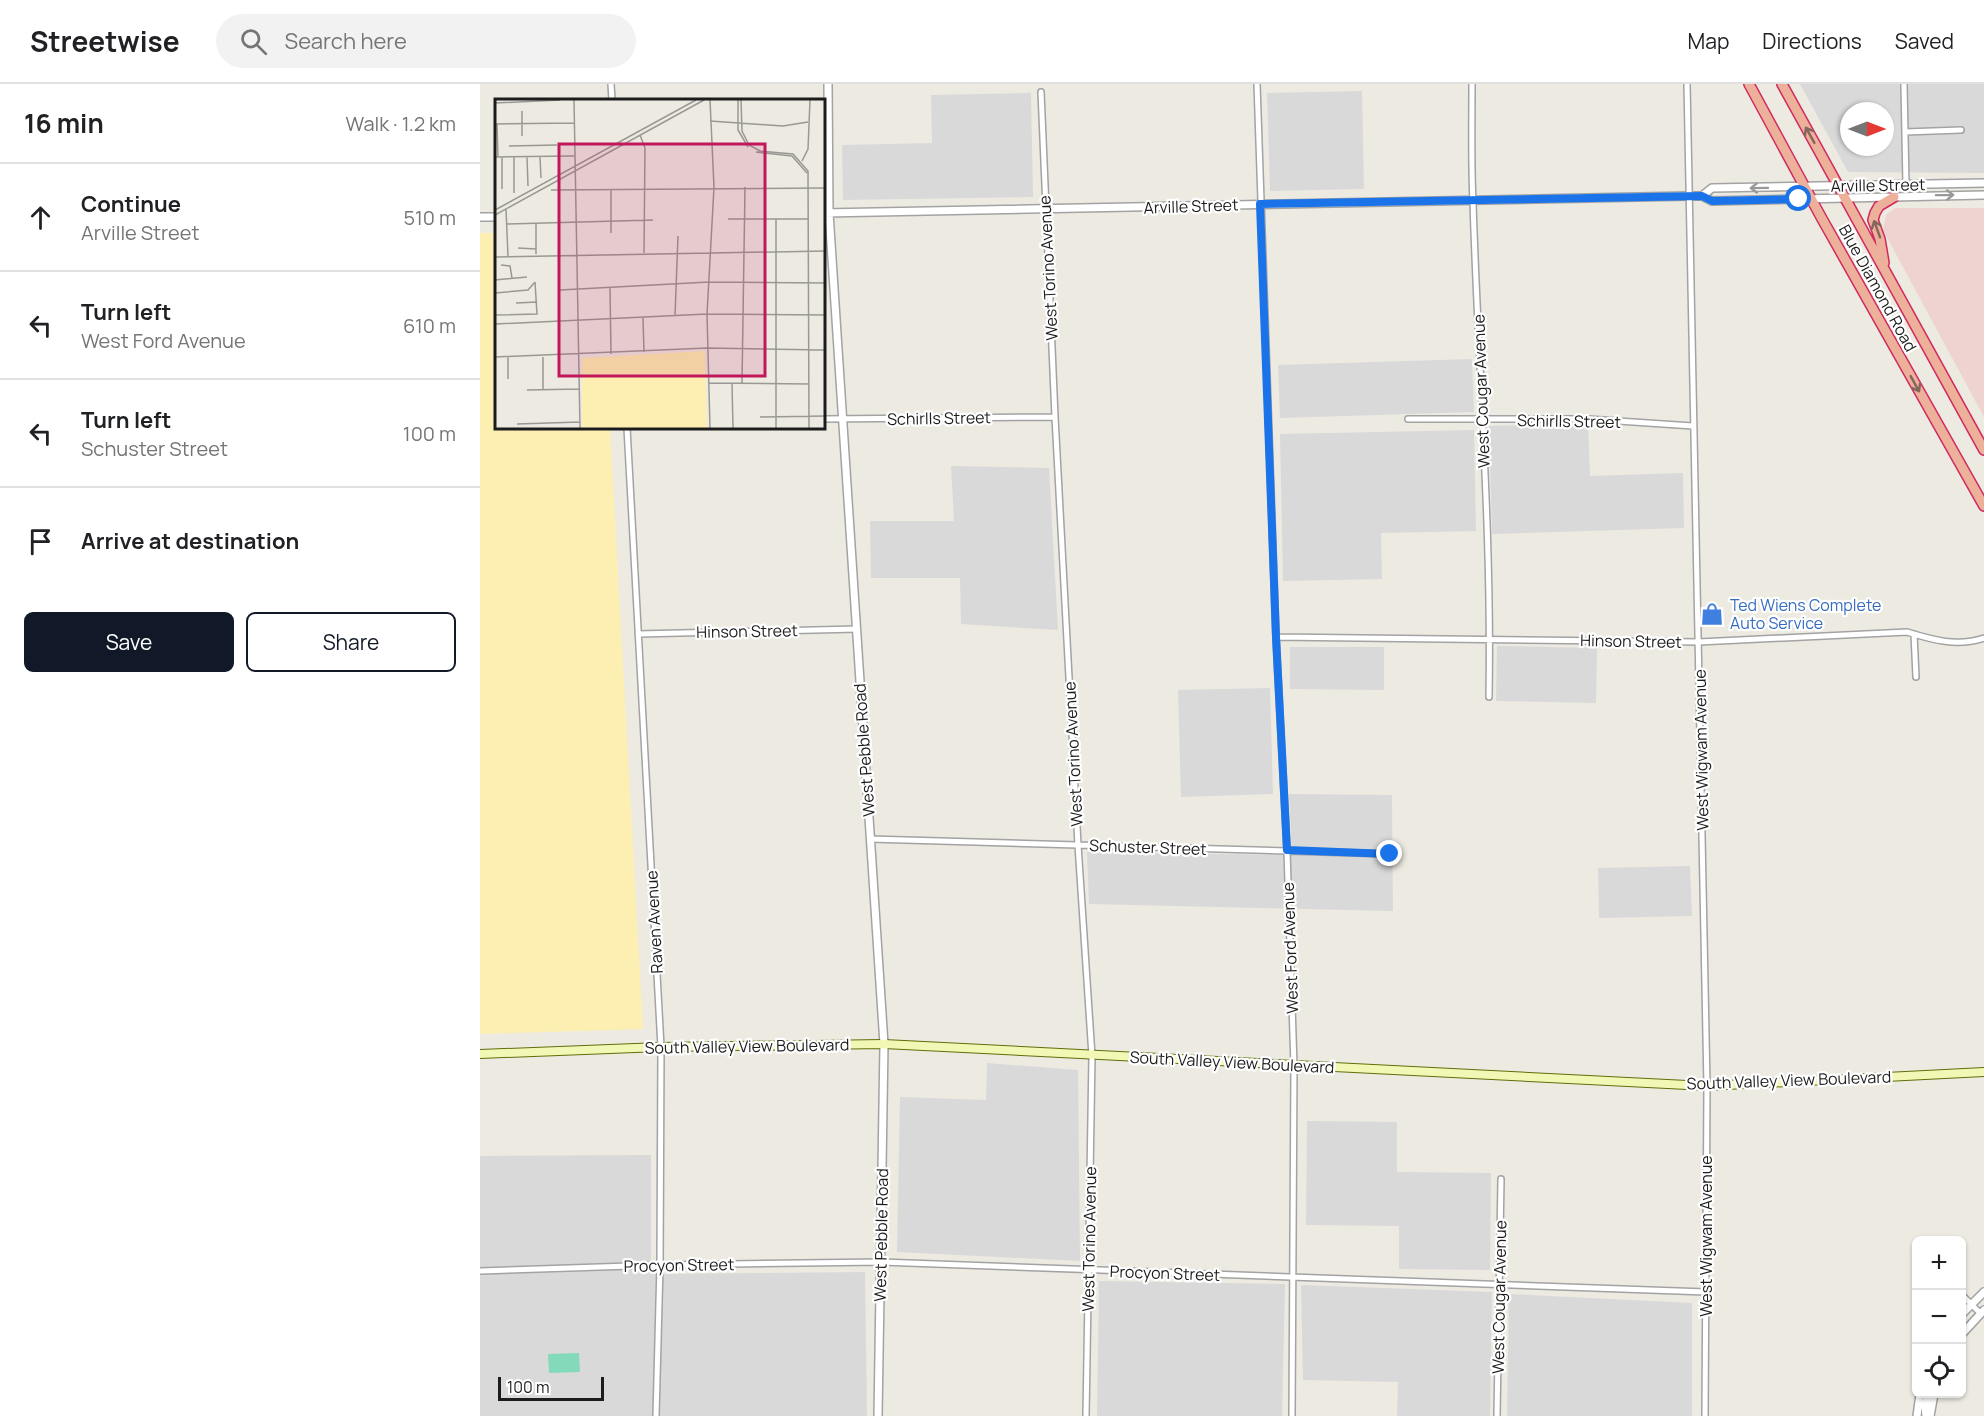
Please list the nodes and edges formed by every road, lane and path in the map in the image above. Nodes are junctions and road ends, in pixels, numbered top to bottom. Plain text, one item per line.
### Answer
1 (828, 84) edge
2 (1257, 84) edge
3 (1472, 84) edge
4 (1687, 84) edge
5 (1749, 84) edge
6 (1782, 84) edge
7 (1904, 84) edge
8 (1041, 92) dead end
9 (1961, 130) dead end
10 (1905, 132) junction
11 (1984, 183) edge
12 (1906, 185) junction
13 (1838, 186) junction
14 (1804, 187) junction
15 (1984, 195) edge
16 (1689, 196) junction
17 (1702, 196) junction
18 (1894, 197) junction
19 (1811, 198) junction
20 (1845, 198) junction
21 (1473, 201) junction
22 (1260, 204) junction
23 (1045, 210) junction
24 (826, 213) edge
25 (1885, 271) junction
26 (1055, 417) junction
27 (825, 419) edge
28 (843, 419) junction
29 (1408, 419) dead end
30 (1483, 420) junction
31 (1693, 426) junction
32 (627, 429) edge
33 (1984, 450) edge
34 (1984, 506) edge
35 (857, 629) junction
36 (638, 634) junction
37 (1914, 634) junction
38 (1276, 637) junction
39 (1984, 638) edge
40 (1490, 639) junction
41 (1699, 642) junction
42 (1916, 677) dead end
43 (1489, 697) dead end
44 (870, 839) junction
45 (1078, 845) junction
46 (1287, 850) junction
47 (1390, 854) dead end
48 (884, 1044) junction
49 (661, 1047) junction
50 (480, 1054) edge
51 (1092, 1056) junction
52 (1294, 1066) junction
53 (1984, 1072) edge
54 (1707, 1086) junction
55 (1501, 1179) dead end
56 (880, 1262) junction
57 (660, 1265) junction
58 (1088, 1270) junction
59 (480, 1271) edge
60 (1293, 1278) junction
61 (1499, 1284) junction
62 (1706, 1292) junction
63 (1984, 1292) edge
64 (1966, 1300) edge
65 (1970, 1305) junction
66 (1966, 1310) edge
67 (1982, 1312) edge
68 (1966, 1330) edge
69 (1919, 1398) edge
70 (1927, 1398) edge
71 (1933, 1398) edge
72 (656, 1416) edge
73 (878, 1416) edge
74 (1086, 1416) edge
75 (1292, 1416) edge
76 (1497, 1416) edge
77 (1705, 1416) edge
78 (1917, 1416) edge
79 (1928, 1416) edge

1 - 24 street, West Pebble Road
2 - 22 street, West Ford Avenue
3 - 21 street, West Cougar Avenue
4 - 16 street, West Wigwam Avenue
5 - 14 highway, Blue Diamond Road
13 -> 6 highway, Blue Diamond Road
7 - 10 street
8 - 23 street, West Torino Avenue
9 - 10 street
10 - 12 street
11 - 12 street, Arville Street
12 - 13 street, Arville Street
13 - 14 street, Arville Street
13 - 20 highway, Blue Diamond Road
14 -> 17 street, Arville Street
14 - 19 highway, Blue Diamond Road
18 -> 15 street, Arville Street
16 - 17 street, Arville Street
16 - 21 street, Arville Street
16 - 31 street, West Wigwam Avenue
17 - 19 street, Arville Street
18 - 20 street, Arville Street
25 -> 18 highway
19 - 20 street, Arville Street
19 -> 34 highway, Blue Diamond Road
20 - 25 highway, Blue Diamond Road
21 - 22 street, Arville Street
21 - 30 street, West Cougar Avenue
22 - 23 street, Arville Street
22 - 38 street, West Ford Avenue
23 - 24 street, Arville Street
23 - 26 street, West Torino Avenue
24 - 28 street, West Pebble Road
25 - 33 highway, Blue Diamond Road
26 - 28 street, Schirlls Street
26 - 45 street, West Torino Avenue
27 - 28 street, Schirlls Street
28 - 35 street, West Pebble Road
29 - 30 street, Schirlls Street
30 - 31 street, Schirlls Street
30 - 40 street, West Cougar Avenue
31 - 41 street, West Wigwam Avenue
32 - 36 street, Raven Avenue
35 - 36 street, Hinson Street
35 - 44 street, West Pebble Road
36 - 49 street, Raven Avenue
37 - 39 street, Hinson Street
37 - 41 street, Hinson Street
37 - 42 street
38 - 40 street, Hinson Street
38 - 46 street, West Ford Avenue
40 - 41 street, Hinson Street
40 - 43 street, West Cougar Avenue
41 - 54 street, West Wigwam Avenue
44 - 45 street, Schuster Street
44 - 48 street, West Pebble Road
45 - 46 street, Schuster Street
45 - 51 street, West Torino Avenue
46 - 47 street, Schuster Street
46 - 52 street, West Ford Avenue
48 - 49 main road, South Valley View Boulevard
48 - 51 main road, South Valley View Boulevard
48 - 56 street, West Pebble Road
49 - 50 main road, South Valley View Boulevard
49 - 57 street, Raven Avenue
51 - 52 main road, South Valley View Boulevard
51 - 58 street, West Torino Avenue
52 - 54 main road, South Valley View Boulevard
52 - 60 street, West Ford Avenue
53 - 54 main road, South Valley View Boulevard
54 - 62 street, West Wigwam Avenue
55 - 61 street, West Cougar Avenue
56 - 57 street, Procyon Street
56 - 58 street, Procyon Street
56 - 73 street, West Pebble Road
57 - 59 street, Procyon Street
57 - 72 street, Raven Avenue
58 - 60 street, Procyon Street
58 - 74 street, West Torino Avenue
60 - 61 street, Procyon Street
60 - 75 street, West Ford Avenue
61 - 62 street, Procyon Street
61 - 76 street, West Cougar Avenue
62 - 77 street, West Wigwam Avenue
63 - 65 street
64 - 65 street
65 - 66 street
65 - 67 street
67 - 68 street
69 - 78 street
70 - 79 street
71 - 79 street

